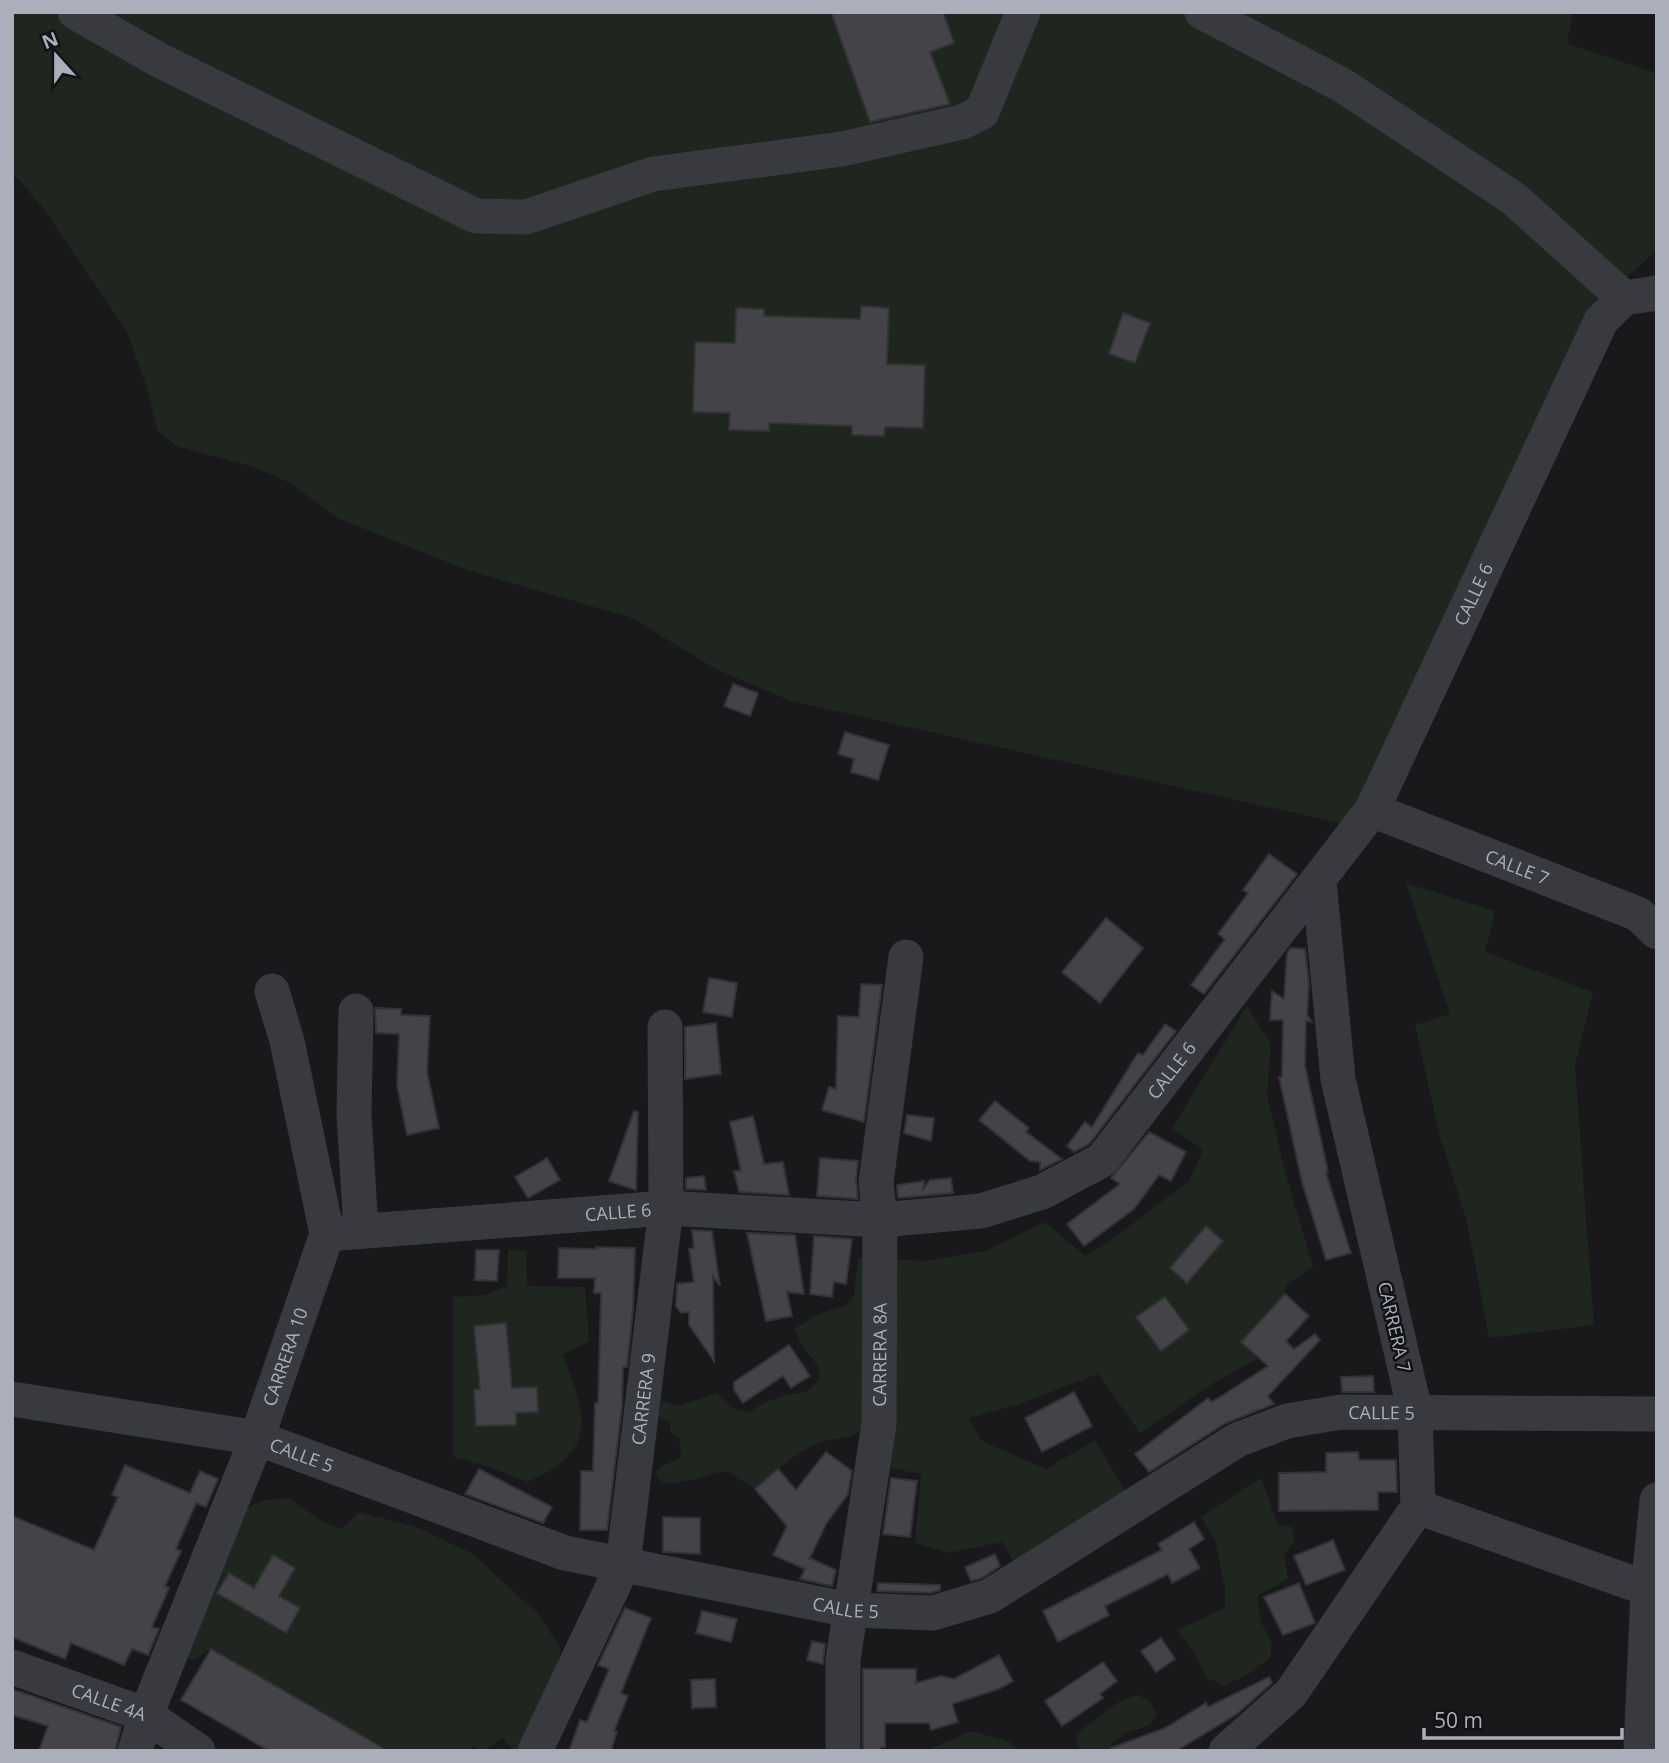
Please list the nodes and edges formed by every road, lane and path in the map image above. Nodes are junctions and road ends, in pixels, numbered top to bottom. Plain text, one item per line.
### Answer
1 (75, 12) edge
2 (1023, 12) edge
3 (1202, 12) edge
4 (1640, 295) edge
5 (1372, 810) junction
6 (1319, 881) junction
7 (1657, 932) edge
8 (906, 957) dead end
9 (272, 991) dead end
10 (356, 1012) dead end
11 (665, 1027) dead end
12 (666, 1208) junction
13 (880, 1220) junction
14 (361, 1230) junction
15 (327, 1234) junction
16 (12, 1399) edge
17 (1415, 1411) junction
18 (1657, 1414) edge
19 (257, 1438) junction
20 (1657, 1500) edge
21 (1418, 1507) junction
22 (623, 1565) junction
23 (1653, 1591) edge
24 (850, 1610) junction
25 (12, 1667) edge
26 (146, 1715) junction
27 (135, 1751) edge
28 (198, 1751) edge
29 (535, 1751) edge
30 (843, 1751) edge
31 (1226, 1751) edge
32 (1641, 1751) edge

1 - 2 street
3 - 4 street
4 - 5 street, CALLE 6
5 - 6 street, CALLE 6
5 - 7 street, CALLE 7
6 - 13 street, CALLE 6
6 - 17 street, CARRERA 7
8 - 13 street, CARRERA 8A
9 - 15 street
10 - 14 street
11 - 12 street, CARRERA 9
12 - 13 street, CALLE 6
12 - 14 street, CALLE 6
12 - 22 street, CARRERA 9
13 - 24 street, CARRERA 8A
14 - 15 street, CALLE 6
15 - 19 street, CARRERA 10
16 - 19 street, CALLE 5
17 - 18 street, CALLE 5
17 - 21 street, CARRERA 7
17 - 24 street, CALLE 5
19 - 22 street, CALLE 5
19 - 26 street, CARRERA 10
20 - 23 street
21 - 23 street
21 - 31 street
22 - 24 street, CALLE 5
22 - 29 street, CARRERA 9
23 - 32 street
24 - 30 street, CARRERA 8A
25 - 26 street, CALLE 4A
26 - 27 street, CARRERA 10
26 - 28 street, CALLE 4A

